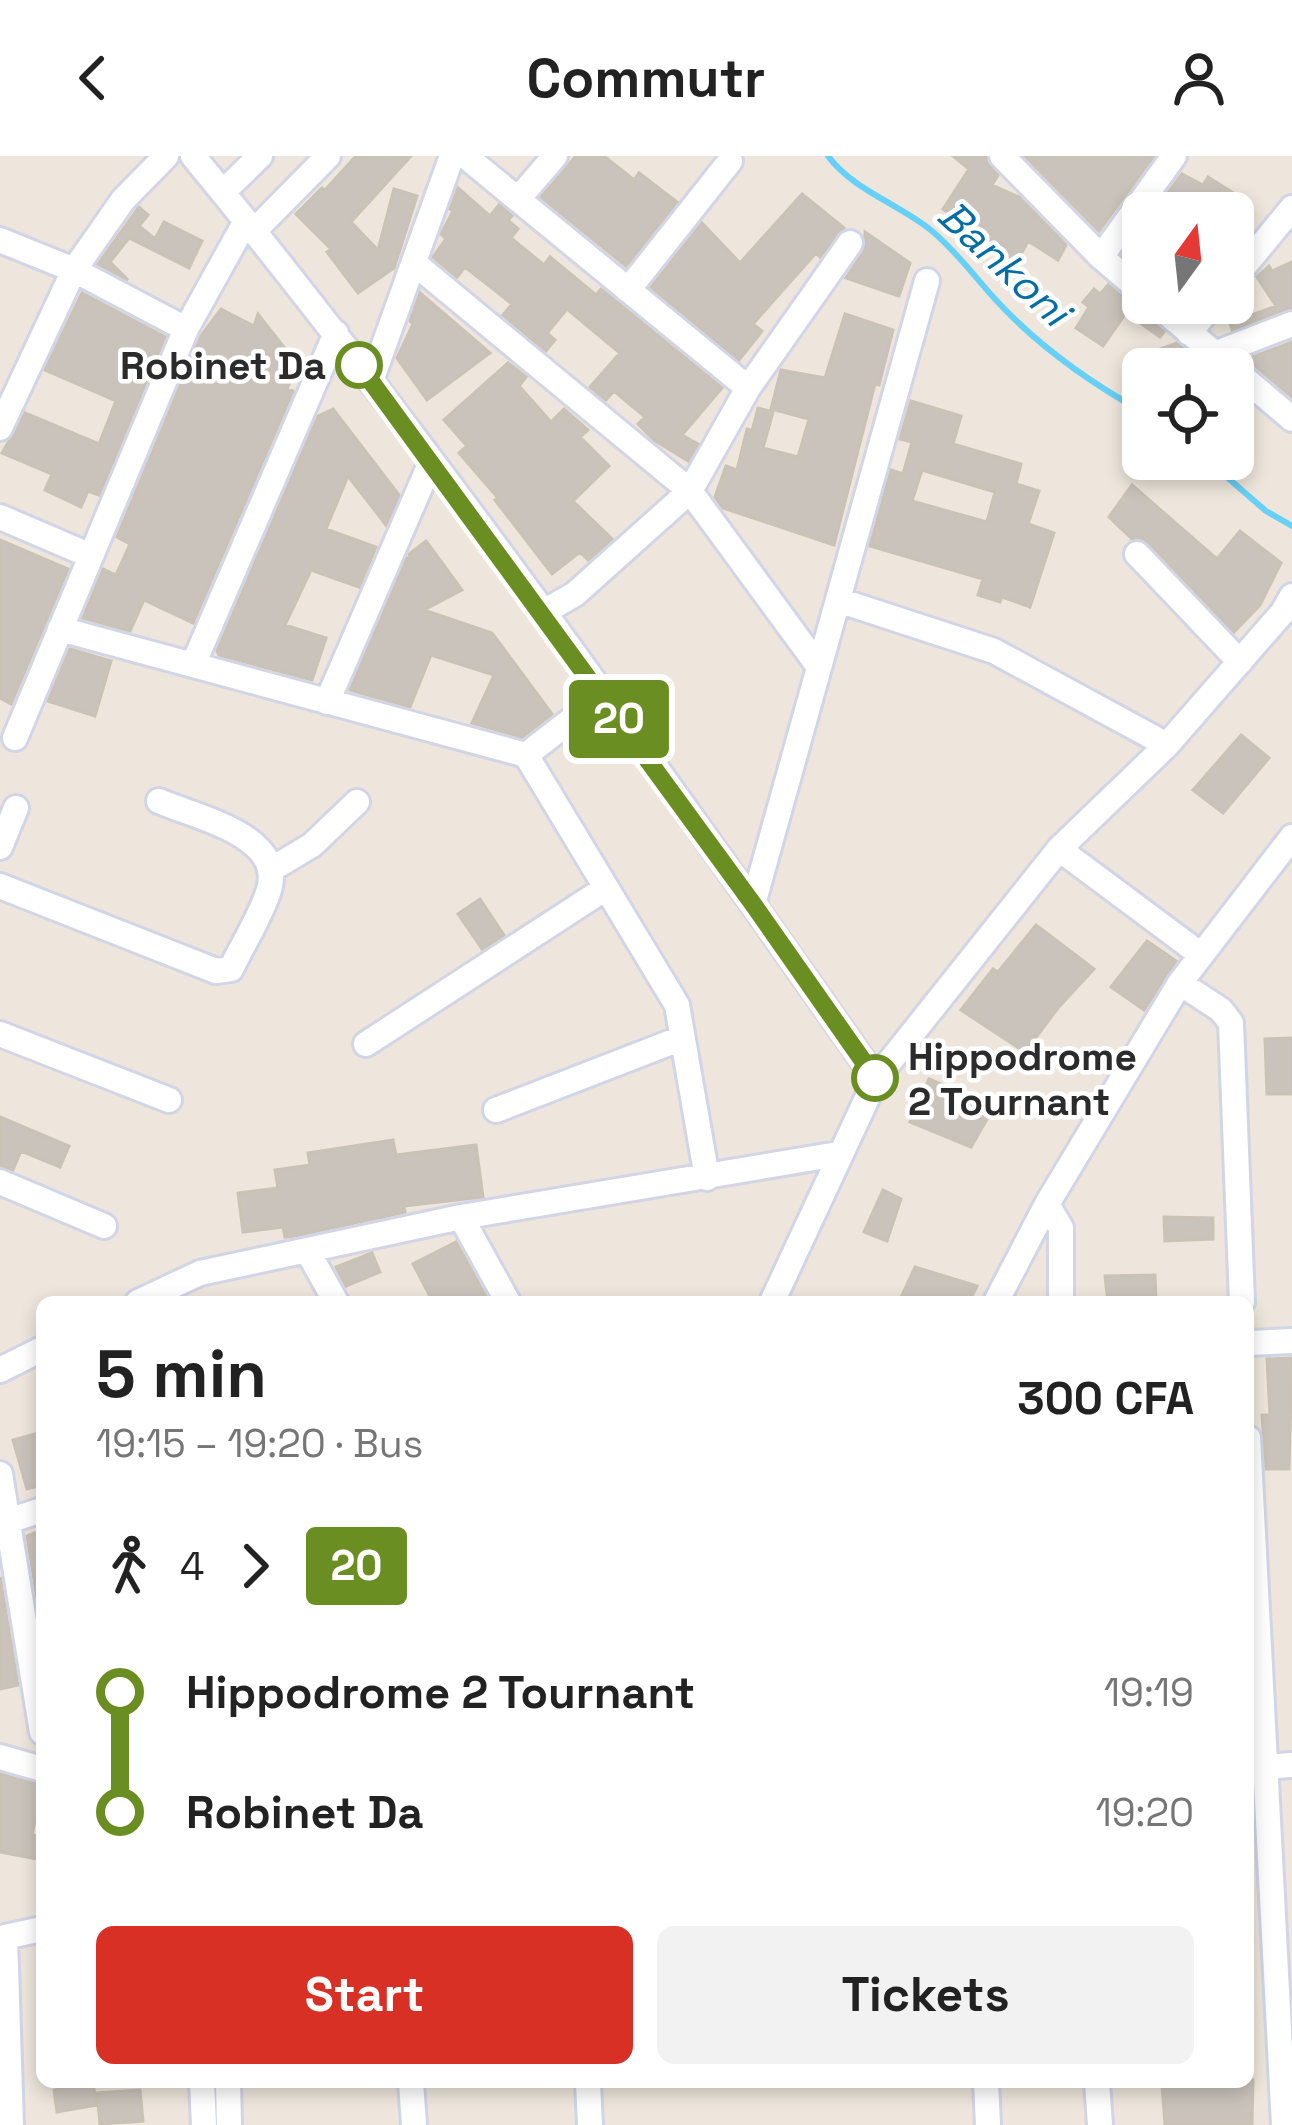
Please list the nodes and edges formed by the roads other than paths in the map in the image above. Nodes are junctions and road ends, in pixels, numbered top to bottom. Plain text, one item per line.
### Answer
1 (166, 156) edge
2 (194, 156) edge
3 (260, 156) edge
4 (328, 156) edge
5 (452, 156) edge
6 (465, 156) edge
7 (556, 156) edge
8 (1002, 156) edge
9 (1174, 156) edge
10 (730, 161) dead end
11 (1028, 165) edge
12 (223, 193) junction
13 (518, 199) junction
14 (1292, 208) edge
15 (250, 226) junction
16 (0, 240) edge
17 (850, 243) dead end
18 (1254, 254) edge
19 (1101, 257) junction
20 (414, 263) junction
21 (74, 270) junction
22 (1122, 275) edge
23 (928, 280) dead end
24 (628, 290) junction
25 (1179, 324) edge
26 (1196, 324) edge
27 (1292, 324) edge
28 (186, 329) junction
29 (336, 333) junction
30 (1189, 333) junction
31 (1210, 348) edge
32 (1230, 348) edge
33 (371, 381) junction
34 (1254, 386) edge
35 (748, 388) junction
36 (1292, 419) edge
37 (0, 428) edge
38 (431, 463) junction
39 (690, 491) junction
40 (0, 517) edge
41 (1137, 554) dead end
42 (91, 556) junction
43 (838, 600) junction
44 (1289, 609) edge
45 (542, 613) junction
46 (60, 629) junction
47 (1240, 662) junction
48 (193, 665) junction
49 (819, 667) junction
50 (602, 696) junction
51 (327, 701) junction
52 (15, 738) dead end
53 (1167, 745) junction
54 (526, 755) junction
55 (160, 802) dead end
56 (357, 802) dead end
57 (16, 808) dead end
58 (1292, 837) edge
59 (0, 847) edge
60 (1059, 849) junction
61 (272, 869) junction
62 (0, 886) edge
63 (606, 888) junction
64 (753, 904) junction
65 (1201, 954) junction
66 (1180, 983) junction
67 (0, 1034) edge
68 (682, 1038) junction
69 (365, 1044) dead end
70 (876, 1079) junction
71 (169, 1100) dead end
72 (496, 1110) dead end
73 (838, 1154) junction
74 (707, 1178) junction
75 (0, 1182) edge
76 (1047, 1204) junction
77 (461, 1216) junction
78 (104, 1226) dead end
79 (307, 1250) junction
80 (181, 1293) edge
81 (333, 1296) edge
82 (505, 1296) edge
83 (775, 1296) edge
84 (999, 1296) edge
85 (1060, 1296) edge
86 (1241, 1296) edge
87 (1292, 1341) edge
88 (1254, 1342) edge
89 (36, 1352) edge
90 (0, 1370) edge
91 (0, 1474) edge
92 (36, 1512) edge
93 (8, 1520) junction
94 (36, 1657) edge
95 (1254, 1657) edge
96 (0, 1757) edge
97 (1292, 1766) edge
98 (36, 1767) edge
99 (1257, 1767) edge
100 (1260, 1898) edge
101 (36, 1930) edge
102 (3, 1938) edge
103 (202, 2088) edge
104 (228, 2088) edge
105 (411, 2088) edge
106 (588, 2088) edge
107 (986, 2088) edge
108 (1097, 2088) edge
109 (11, 2125) edge
110 (204, 2125) edge
111 (230, 2125) edge
112 (414, 2125) edge
113 (590, 2125) edge
114 (988, 2125) edge
115 (1100, 2125) edge
116 (1283, 2125) edge

1 - 21 street
2 - 12 street
3 - 12 street
4 - 15 street
5 - 20 street
6 - 13 street
7 - 13 street
8 - 11 street
9 - 19 street
10 - 24 street
11 - 19 street
12 - 15 street
13 - 24 street
14 - 18 street
15 - 28 street
15 - 29 street
16 - 21 street
17 - 35 street
19 - 22 street
20 - 33 street
20 - 39 street
21 - 28 street
21 - 37 street
23 - 43 street
24 - 35 street
25 - 30 street
26 - 30 street
27 - 32 street
28 - 42 street
29 - 33 street
29 - 48 street
30 - 31 street
33 - 38 street
34 - 36 street
35 - 39 street
38 - 45 street
38 - 51 street
39 - 45 street
39 - 49 street
40 - 42 street
41 - 47 street
42 - 46 street
43 - 49 street
43 - 53 street
44 - 47 street
45 - 50 street
46 - 48 street
46 - 52 street
47 - 53 street
48 - 51 street
49 - 64 street
50 - 54 street
50 - 64 street
51 - 54 street
53 - 60 street
54 - 63 street
55 - 61 street
56 - 61 street
57 - 59 street
58 - 65 street
60 - 65 street
60 - 70 street
61 - 62 street
63 - 68 street
63 - 69 street
64 - 70 street
65 - 66 street
66 - 76 street
66 - 86 street
67 - 71 street
68 - 72 street
68 - 74 street
70 - 73 street
73 - 74 street
73 - 83 street
74 - 77 street
75 - 78 street
76 - 84 street
76 - 85 street
77 - 79 street
77 - 82 street
79 - 80 street
79 - 81 street
87 - 88 street
89 - 90 street
91 - 93 street
92 - 93 street
93 - 94 street
95 - 99 street
96 - 98 street
97 - 99 street
99 - 100 street
100 - 116 street
101 - 102 street
102 - 109 street
103 - 110 street
104 - 111 street
105 - 112 street
106 - 113 street
107 - 114 street
108 - 115 street

